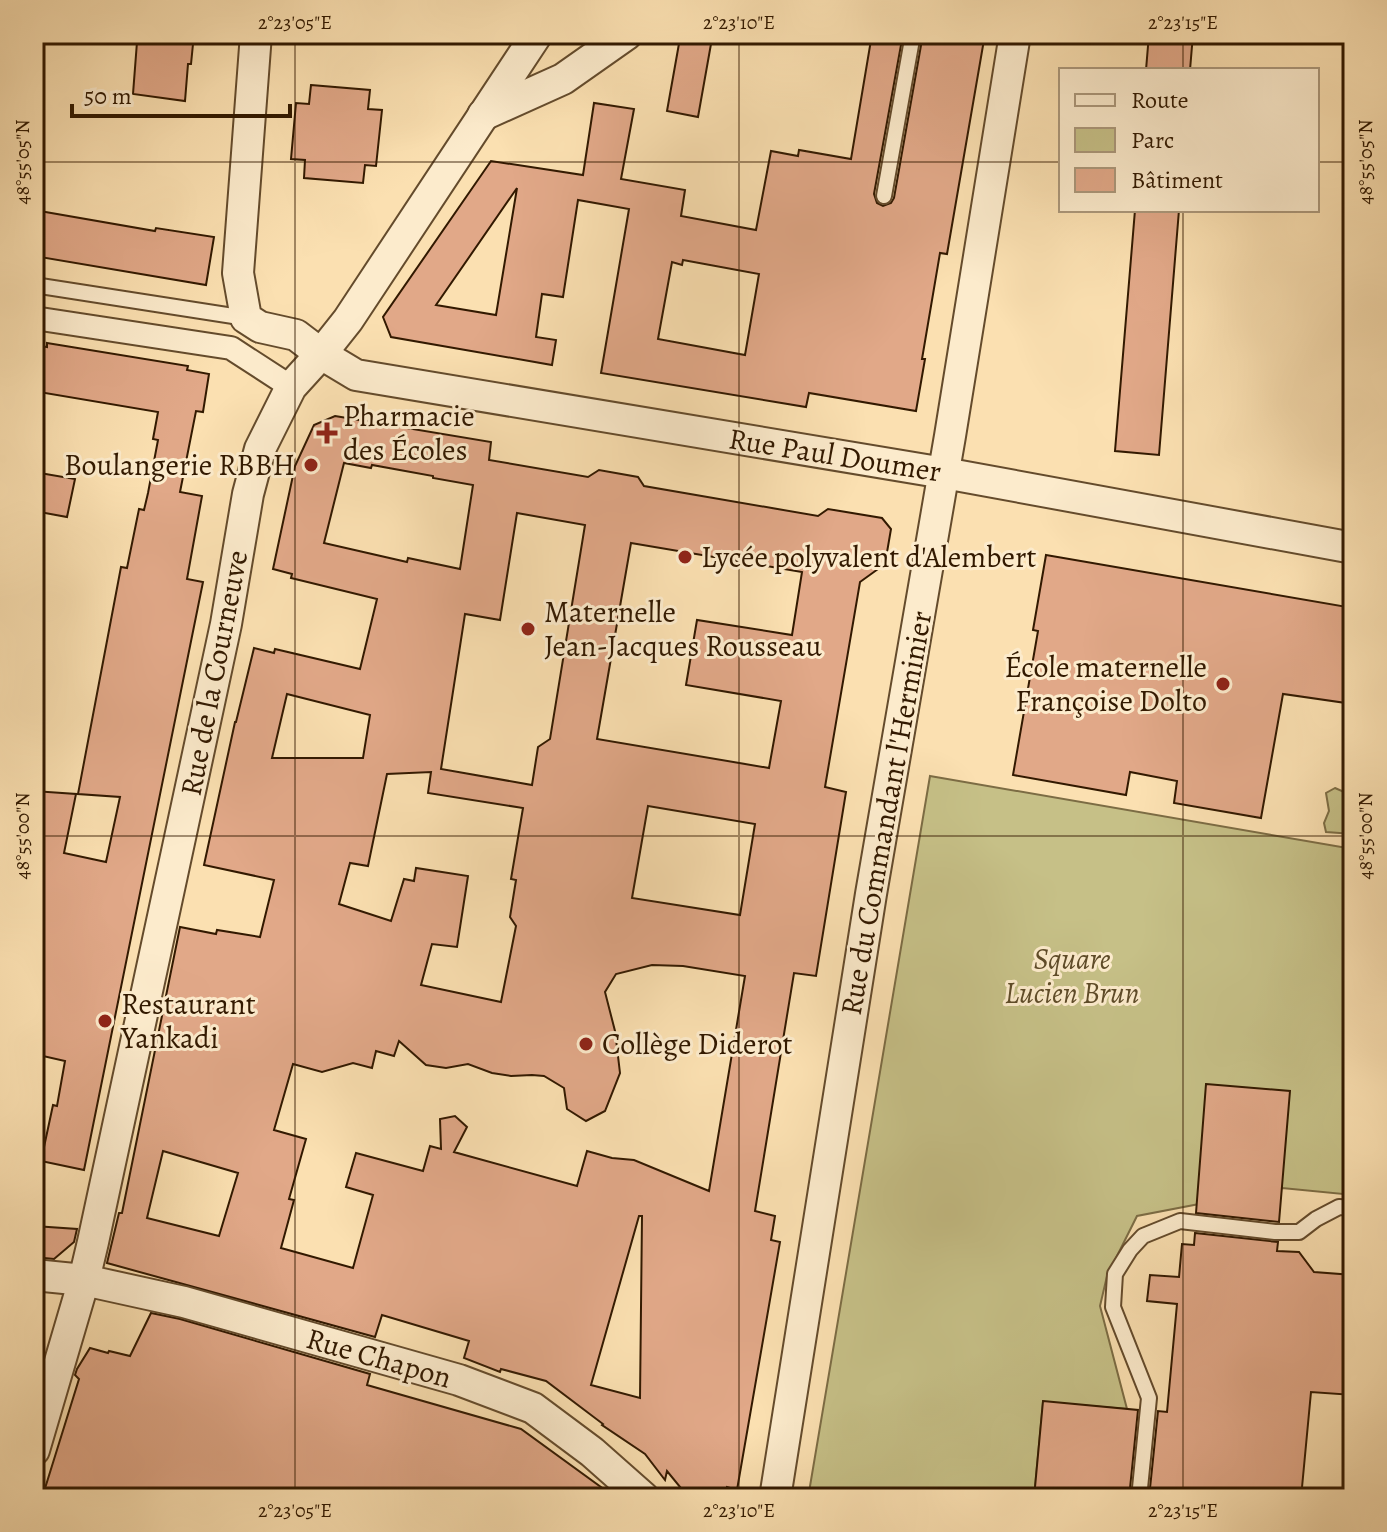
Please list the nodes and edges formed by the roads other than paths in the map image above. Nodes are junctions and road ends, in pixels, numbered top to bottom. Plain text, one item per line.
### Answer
1 (256, 34) edge
2 (537, 34) edge
3 (627, 34) edge
4 (913, 34) edge
5 (1015, 34) edge
6 (483, 115) junction
7 (884, 196) dead end
8 (34, 285) edge
9 (34, 318) edge
10 (246, 318) junction
11 (296, 335) junction
12 (231, 348) junction
13 (321, 354) junction
14 (291, 387) junction
15 (944, 473) junction
16 (1353, 548) edge
17 (1353, 1208) edge
18 (34, 1275) edge
19 (84, 1280) junction
20 (34, 1450) edge
21 (644, 1498) edge
22 (775, 1498) edge
23 (1139, 1498) edge

1 - 10 street
2 - 6 street, Rue de la Courneuve
3 - 6 street
4 - 7 lane
5 - 15 street, Rue du Commandant l'Herminier
6 - 13 street, Rue de la Courneuve
8 - 10 lane
9 - 12 street
10 - 11 street
11 - 12 street
11 - 13 street, Rue Paul Doumer
12 - 14 street
13 - 14 street, Rue de la Courneuve
13 - 15 street, Rue Paul Doumer
14 - 19 street, Rue de la Courneuve
15 - 16 street, Rue Paul Doumer
15 - 22 street, Rue du Commandant l'Herminier
17 - 23 lane
18 - 19 street, Rue Chapon
19 - 20 street, Rue de la Courneuve
19 - 21 street, Rue Chapon

